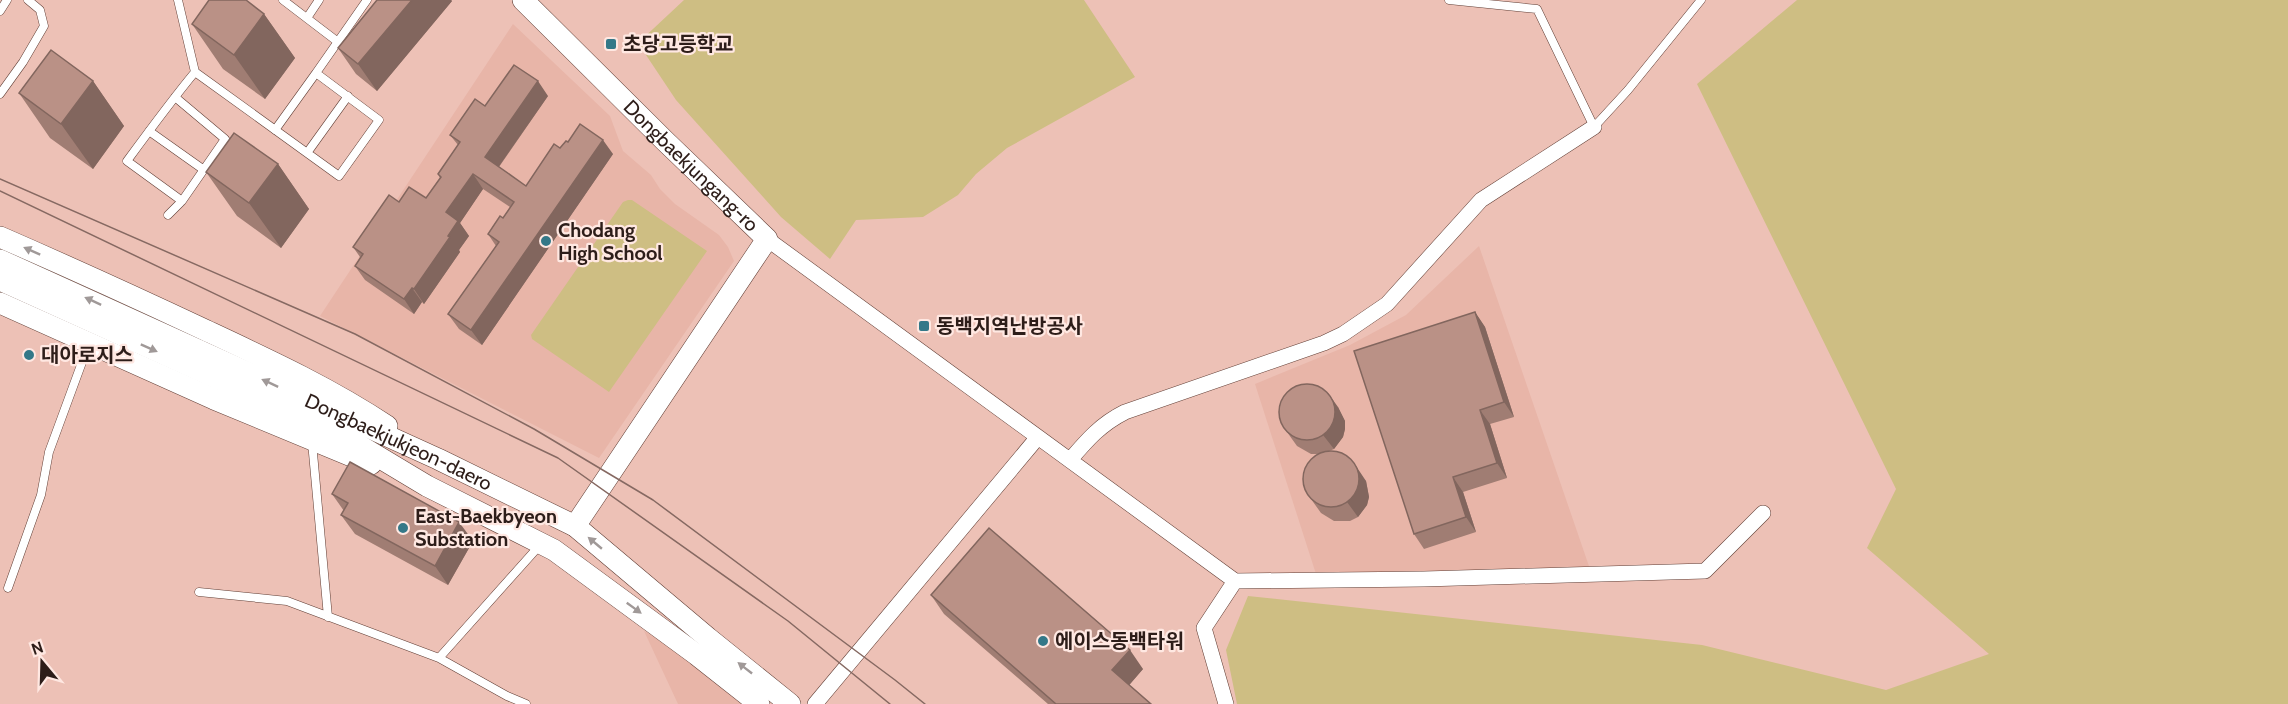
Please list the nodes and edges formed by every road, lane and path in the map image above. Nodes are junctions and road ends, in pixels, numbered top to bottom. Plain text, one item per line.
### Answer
1 (7, 0) edge
2 (28, 0) edge
3 (178, 0) edge
4 (283, 0) edge
5 (319, 0) edge
6 (367, 0) edge
7 (523, 0) edge
8 (1449, 0) edge
9 (1701, 0) edge
10 (0, 11) edge
11 (307, 18) junction
12 (338, 42) junction
13 (195, 72) junction
14 (316, 73) junction
15 (0, 94) edge
16 (348, 96) junction
17 (175, 97) junction
18 (1594, 127) junction
19 (275, 130) junction
20 (149, 131) junction
21 (307, 153) junction
22 (204, 170) junction
23 (182, 201) junction
24 (168, 215) dead end
25 (0, 237) edge
26 (767, 239) junction
27 (0, 260) edge
28 (0, 280) edge
29 (0, 303) edge
30 (89, 341) junction
31 (1038, 437) junction
32 (312, 440) junction
33 (438, 459) junction
34 (1070, 460) junction
35 (427, 486) junction
36 (1763, 513) dead end
37 (575, 526) junction
38 (541, 543) junction
39 (1235, 581) junction
40 (8, 588) dead end
41 (199, 592) dead end
42 (328, 617) junction
43 (439, 658) junction
44 (526, 704) edge
45 (759, 704) edge
46 (790, 704) edge
47 (815, 704) edge
48 (1226, 704) edge

1 - 10 lane
2 - 15 lane
3 - 13 lane
4 - 11 lane
5 - 11 lane
6 - 12 lane
7 - 26 main road, Dongbaekjungang-ro
8 - 18 lane
9 - 18 lane
11 - 12 lane
12 - 14 lane
13 - 17 lane
13 - 19 lane
14 - 16 lane
14 - 19 lane
16 - 21 lane
16 - 21 lane
17 - 20 lane
17 - 22 lane
18 - 34 street
19 - 21 lane
20 - 22 lane
20 - 23 lane
22 - 23 lane
23 - 24 lane
33 -> 25 main road
26 - 31 street
26 - 37 main road, Dongbaekjungang-ro
33 -> 27 main road, Dongbaekjukjeon-daero
28 -> 35 main road, Dongbaekjukjeon-daero
29 - 30 main road
30 - 32 main road
30 - 40 lane
31 - 34 street
31 - 47 street
32 - 35 main road
32 - 42 lane
33 - 37 main road, Dongbaekjukjeon-daero
34 - 39 street
35 - 38 main road, Dongbaekjukjeon-daero
36 - 39 street
46 -> 37 main road, Dongbaekjukjeon-daero
38 - 43 lane
38 -> 45 main road, Dongbaekjukjeon-daero
39 - 48 street
41 - 42 lane
42 - 43 lane
43 - 44 lane

